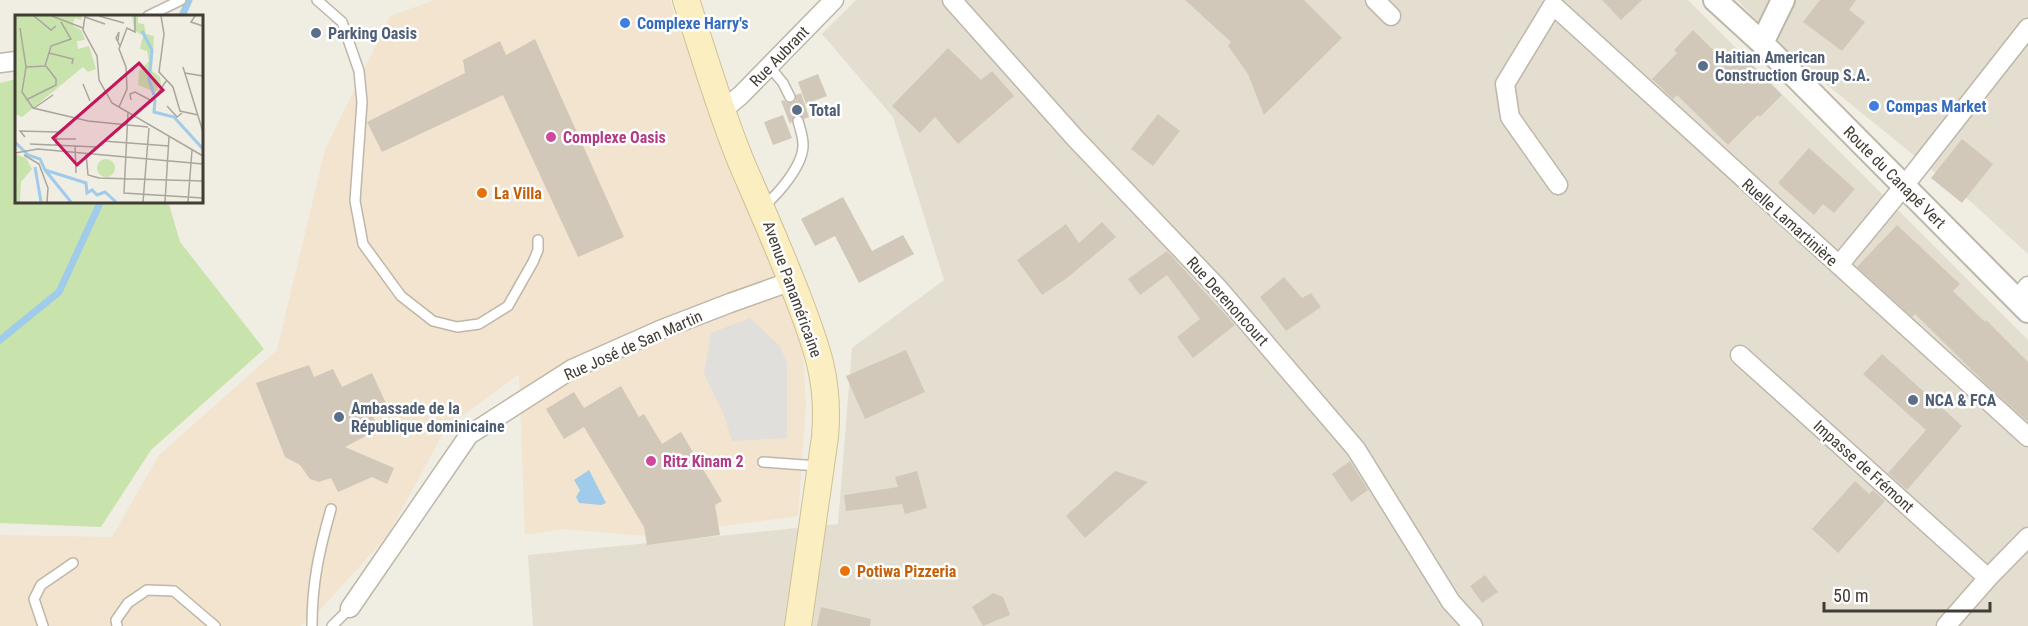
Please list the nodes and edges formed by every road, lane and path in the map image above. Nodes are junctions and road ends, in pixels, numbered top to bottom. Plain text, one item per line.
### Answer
1 (181, 0) edge
2 (317, 0) edge
3 (686, 0) edge
4 (834, 0) edge
5 (952, 0) edge
6 (1375, 0) edge
7 (1715, 0) edge
8 (1783, 0) edge
9 (150, 15) edge
10 (1391, 16) dead end
11 (2028, 28) edge
12 (1762, 43) junction
13 (15, 62) edge
14 (0, 63) edge
15 (769, 66) junction
16 (790, 97) dead end
17 (722, 111) junction
18 (798, 121) dead end
19 (1558, 185) dead end
20 (1904, 186) junction
21 (762, 208) junction
22 (538, 240) dead end
23 (1839, 265) junction
24 (792, 281) junction
25 (2024, 299) edge
26 (1740, 355) dead end
27 (2028, 437) edge
28 (764, 462) dead end
29 (821, 467) junction
30 (331, 509) dead end
31 (2028, 537) edge
32 (73, 562) dead end
33 (1988, 578) junction
34 (350, 608) joint
35 (42, 626) edge
36 (117, 626) edge
37 (215, 626) edge
38 (312, 626) edge
39 (332, 626) edge
40 (798, 626) edge
41 (1473, 626) edge
42 (1946, 626) edge

1 - 9 lane
2 - 22 lane
3 - 17 main road, Avenue Panaméricaine
4 - 15 street, Rue Aubrant
5 - 41 street, Rue Derenoncourt
6 - 10 street
7 - 12 street, Route du Canapé Vert
8 - 12 street
11 - 20 street
12 - 20 street, Route du Canapé Vert
13 - 14 street
15 - 16 lane
15 - 17 street, Rue Aubrant
17 - 21 main road, Avenue Panaméricaine
18 - 21 lane
19 - 23 street, Ruelle Lamartinière
20 - 23 street
20 - 25 street, Route du Canapé Vert
21 - 24 main road, Avenue Panaméricaine
23 - 27 street, Ruelle Lamartinière
24 - 29 main road, Avenue Panaméricaine
24 - 34 street, Rue José de San Martin
26 - 33 street, Impasse de Frémont
28 - 29 lane
29 - 40 main road, Avenue Panaméricaine
30 - 38 lane
31 - 33 street
32 - 35 lane
33 - 42 street
34 - 39 lane, Rue José de San Martin
36 - 37 lane

